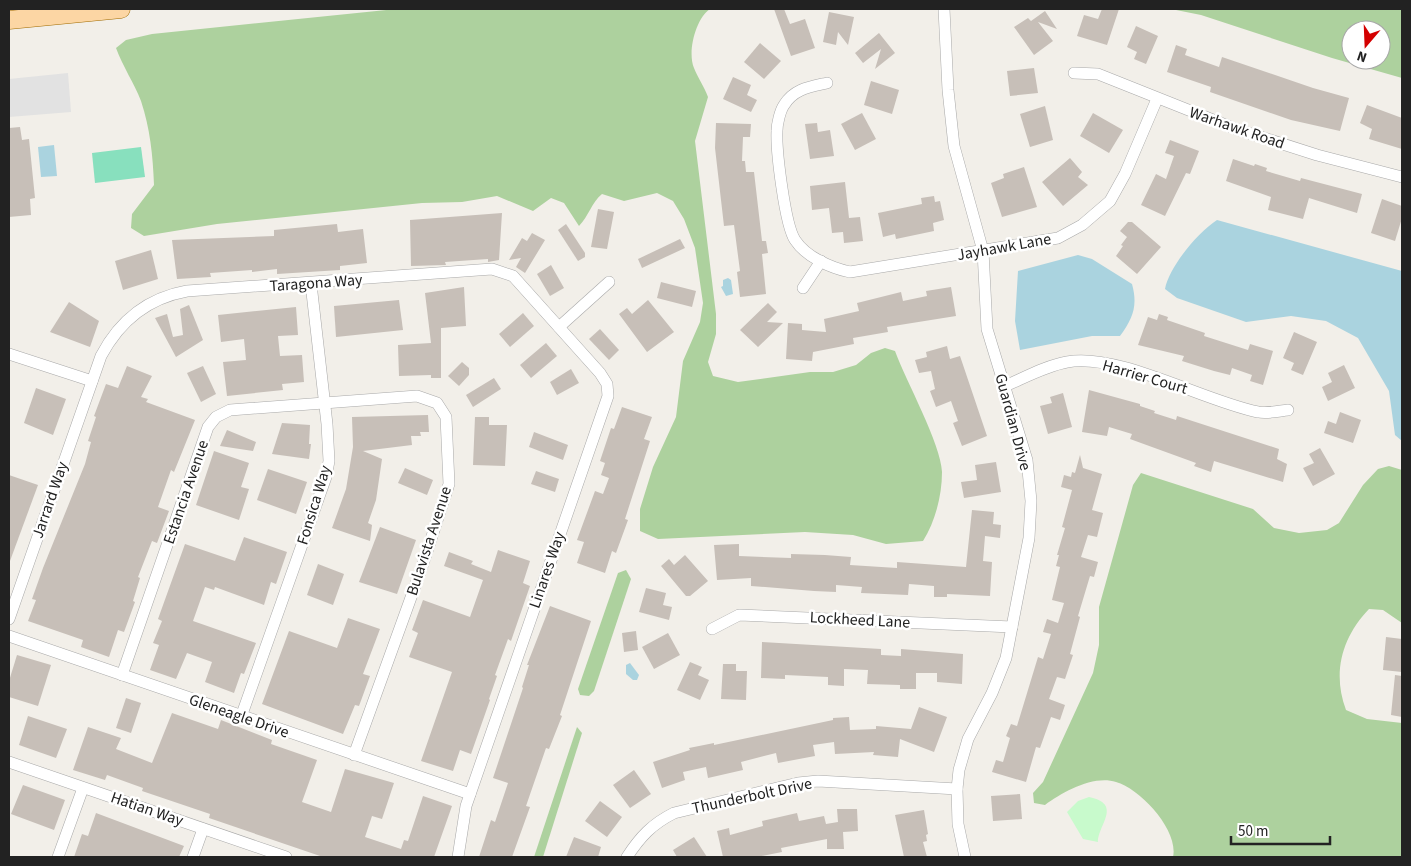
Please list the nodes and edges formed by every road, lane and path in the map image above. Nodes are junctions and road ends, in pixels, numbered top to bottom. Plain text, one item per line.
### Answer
1 (121, 9) edge
2 (944, 9) edge
3 (9, 20) edge
4 (1074, 73) dead end
5 (827, 83) dead end
6 (1156, 99) junction
7 (1402, 177) edge
8 (984, 250) junction
9 (821, 261) junction
10 (609, 282) dead end
11 (311, 284) junction
12 (803, 288) dead end
13 (559, 327) junction
14 (9, 354) edge
15 (92, 381) junction
16 (1003, 387) junction
17 (325, 403) junction
18 (1288, 410) dead end
19 (9, 618) edge
20 (1012, 627) junction
21 (712, 629) dead end
22 (9, 636) edge
23 (122, 675) junction
24 (241, 717) junction
25 (354, 755) junction
26 (9, 762) edge
27 (83, 788) junction
28 (957, 789) junction
29 (470, 794) junction
30 (203, 829) junction
31 (58, 857) edge
32 (193, 857) edge
33 (286, 857) edge
34 (458, 857) edge
35 (627, 857) edge
36 (965, 857) edge

1 - 3 main road
2 - 8 street, Guardian Drive
4 - 6 street, Warhawk Road
5 - 9 street, Jayhawk Lane
6 - 7 street, Warhawk Road
6 - 8 street, Jayhawk Lane
8 - 9 street, Jayhawk Lane
8 - 16 street, Guardian Drive
9 - 12 street
10 - 13 street
11 - 13 street, Taragona Way
11 - 15 street, Taragona Way
11 - 17 street, Fonsica Way
13 - 29 street, Linares Way
14 - 15 street
15 - 19 street, Jarrard Way
16 - 18 street, Harrier Court
16 - 20 street, Guardian Drive
17 - 23 street, Estancia Avenue
17 - 24 street, Fonsica Way
17 - 25 street, Bulavista Avenue
20 - 21 street, Lockheed Lane
20 - 28 street, Guardian Drive
22 - 23 street, Gleneagle Drive
23 - 24 street, Gleneagle Drive
24 - 25 street, Gleneagle Drive
25 - 29 street, Gleneagle Drive
26 - 27 street, Hatian Way
27 - 30 street, Hatian Way
27 - 31 street
28 - 35 street, Thunderbolt Drive
28 - 36 street, Guardian Drive
29 - 34 street, Linares Way
30 - 32 street
30 - 33 street, Hatian Way

